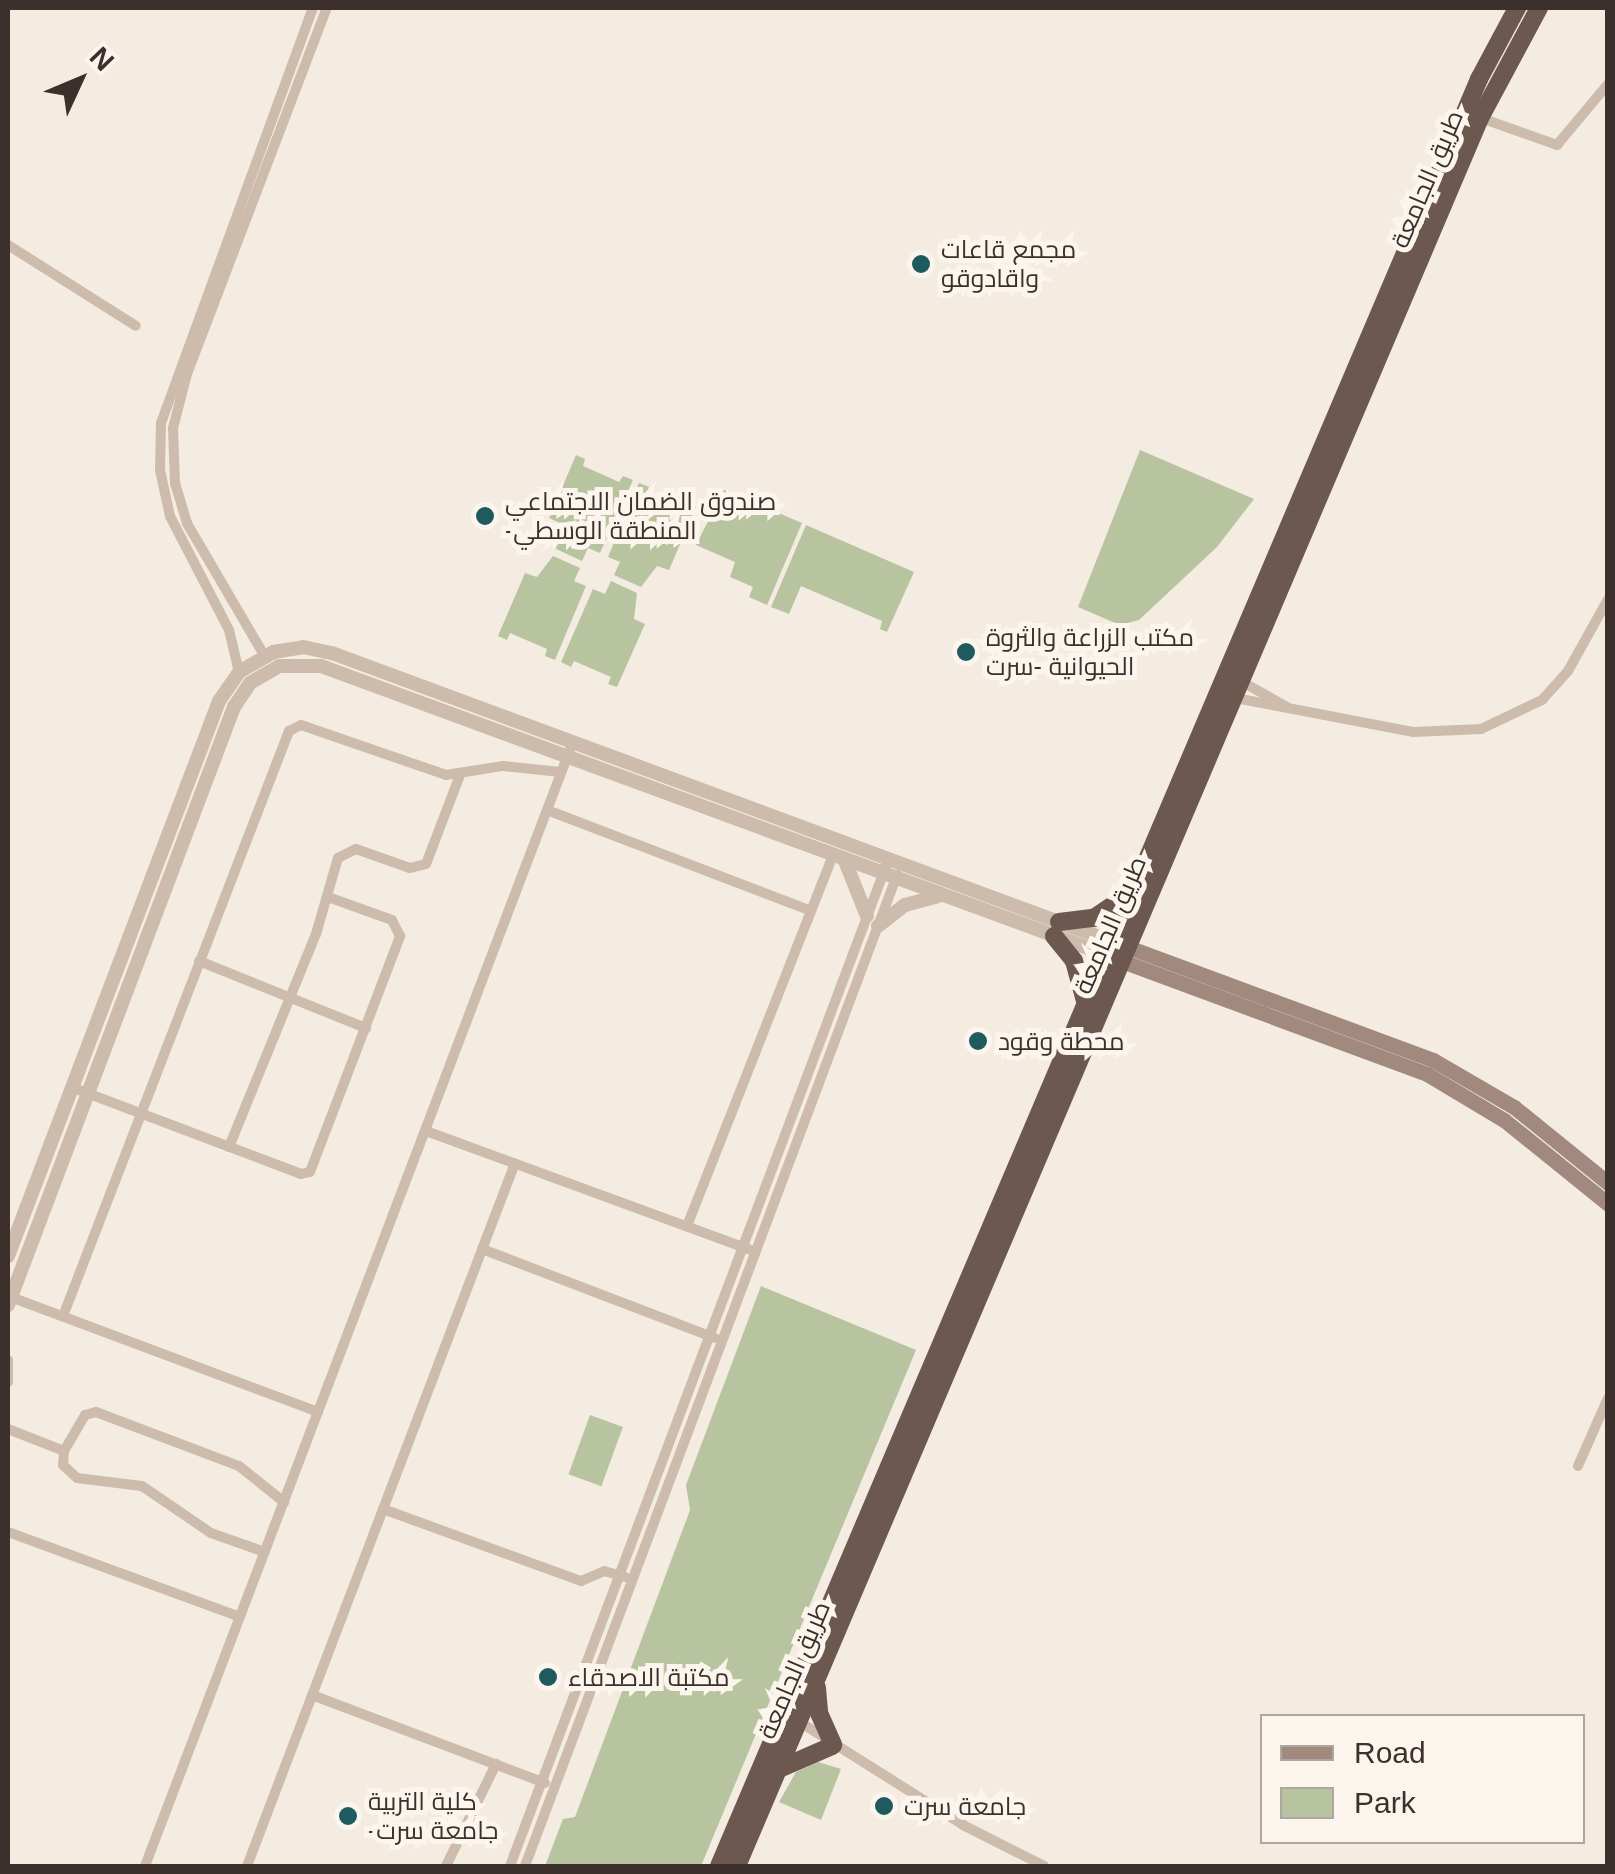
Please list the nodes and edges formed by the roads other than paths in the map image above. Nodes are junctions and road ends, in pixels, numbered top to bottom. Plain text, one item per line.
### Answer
1 (313, 8) edge
2 (328, 8) edge
3 (1502, 8) edge
4 (1517, 8) edge
5 (1539, 8) edge
6 (1496, 45) junction
7 (1608, 84) edge
8 (1473, 116) junction
9 (8, 246) edge
10 (136, 326) dead end
11 (1608, 599) edge
12 (264, 655) junction
13 (293, 655) junction
14 (245, 677) junction
15 (1229, 686) junction
16 (1297, 712) junction
17 (570, 750) junction
18 (562, 772) junction
19 (460, 775) junction
20 (547, 810) junction
21 (839, 859) junction
22 (891, 870) junction
23 (1136, 888) junction
24 (940, 896) junction
25 (328, 897) junction
26 (810, 910) junction
27 (872, 921) junction
28 (1057, 929) junction
29 (1118, 951) junction
30 (199, 961) junction
31 (288, 996) junction
32 (1086, 1006) junction
33 (366, 1028) junction
34 (71, 1087) junction
35 (87, 1093) junction
36 (1051, 1109) junction
37 (141, 1114) junction
38 (426, 1130) junction
39 (229, 1147) junction
40 (515, 1163) junction
41 (1608, 1183) edge
42 (1608, 1204) edge
43 (687, 1226) junction
44 (743, 1247) junction
45 (482, 1249) junction
46 (756, 1252) junction
47 (8, 1256) edge
48 (9, 1299) edge
49 (62, 1316) junction
50 (710, 1336) junction
51 (722, 1340) junction
52 (8, 1360) edge
53 (8, 1382) edge
54 (932, 1386) junction
55 (1608, 1398) edge
56 (318, 1412) junction
57 (8, 1429) edge
58 (64, 1451) junction
59 (1578, 1466) dead end
60 (284, 1502) junction
61 (384, 1508) junction
62 (8, 1532) edge
63 (266, 1552) junction
64 (620, 1575) junction
65 (633, 1580) junction
66 (240, 1617) junction
67 (817, 1678) junction
68 (312, 1696) junction
69 (790, 1721) junction
70 (836, 1748) junction
71 (496, 1764) junction
72 (779, 1770) junction
73 (542, 1782) junction
74 (555, 1787) junction
75 (145, 1866) edge
76 (247, 1866) edge
77 (446, 1866) edge
78 (510, 1866) edge
79 (525, 1866) edge
80 (719, 1866) edge
81 (738, 1866) edge
82 (1044, 1866) edge

1 - 14 street
2 - 12 street
3 - 6 highway
4 - 6 highway, طريق الجامعة
5 - 8 highway, طريق الجامعة
6 - 8 highway, طريق الجامعة
7 - 8 street
8 - 15 highway, طريق الجامعة
9 - 10 street
11 - 16 street
12 - 13 street
12 - 14 street
13 - 14 street
13 - 17 street
14 - 34 street
14 - 35 street
15 - 16 street
15 - 16 street
15 - 23 highway, طريق الجامعة
15 - 29 highway, طريق الجامعة
17 - 18 street
17 - 21 street
17 - 22 street
18 - 19 street
18 - 20 street
19 - 25 street
19 - 30 street
20 - 26 street
20 - 38 street
21 - 22 street
21 - 26 street
21 - 27 street
22 - 24 street
22 - 27 street
22 - 28 street
23 - 28 highway
23 - 29 highway, طريق الجامعة
24 - 27 street
24 - 28 street
25 - 31 street
25 - 33 street
26 - 43 street
27 - 44 street
27 - 46 street
28 - 29 street
28 - 32 highway
29 - 32 highway, طريق الجامعة
29 - 36 highway, طريق الجامعة
29 - 41 main road
29 - 42 main road
30 - 31 street
30 - 37 street
31 - 33 street
31 - 39 street
32 - 36 highway, طريق الجامعة
33 - 39 street
34 - 35 street
34 - 47 street
35 - 37 street
35 - 48 street
36 - 54 highway, طريق الجامعة
37 - 39 street
37 - 49 street
38 - 40 street
38 - 56 street
40 - 43 street
40 - 45 street
43 - 44 street
44 - 46 street
44 - 50 street
45 - 50 street
45 - 61 street
46 - 51 street
48 - 49 street
49 - 56 street
50 - 51 street
50 - 64 street
51 - 65 street
52 - 53 street
54 - 67 highway, طريق الجامعة
54 - 69 highway, طريق الجامعة
55 - 59 street
56 - 60 street
57 - 58 street
58 - 60 street
58 - 63 street
60 - 63 street
61 - 64 street
61 - 68 street
62 - 66 street
63 - 66 street
64 - 65 street
64 - 73 street
65 - 74 street
66 - 75 street
67 - 69 highway, طريق الجامعة
67 - 70 highway
68 - 71 street
68 - 76 street
69 - 70 street
69 - 72 highway, طريق الجامعة
69 - 80 highway, طريق الجامعة
70 - 72 highway
70 - 82 street
71 - 73 street
71 - 77 street
72 - 81 highway, طريق الجامعة
73 - 74 street
73 - 78 street
74 - 79 street

